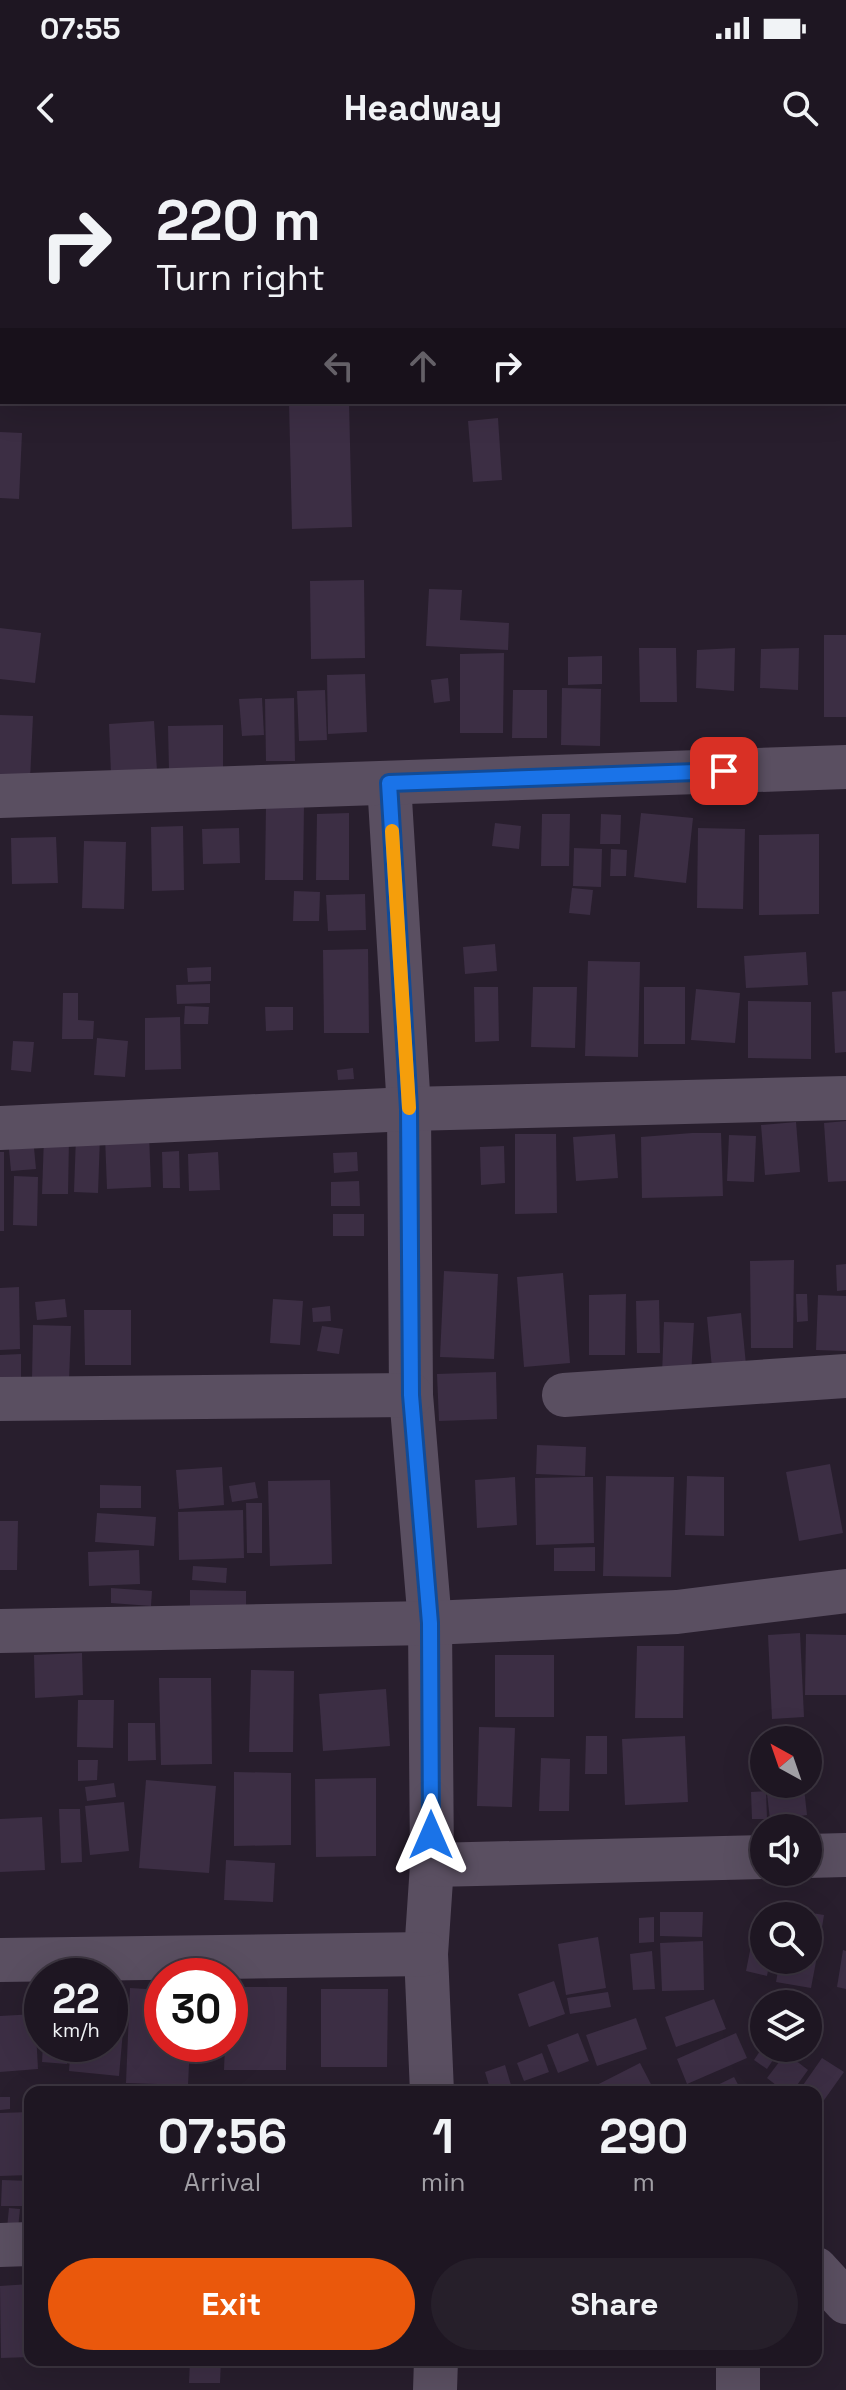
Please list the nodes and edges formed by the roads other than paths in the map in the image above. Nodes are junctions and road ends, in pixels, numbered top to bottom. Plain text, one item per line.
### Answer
1 (846, 767) edge
2 (389, 783) junction
3 (0, 796) edge
4 (846, 1098) edge
5 (409, 1109) junction
6 (0, 1128) edge
7 (846, 1376) edge
8 (411, 1395) junction
9 (564, 1395) dead end
10 (0, 1399) edge
11 (846, 1591) edge
12 (430, 1623) junction
13 (0, 1631) edge
14 (846, 1855) edge
15 (822, 1856) edge
16 (750, 1857) edge
17 (432, 1865) junction
18 (426, 1954) junction
19 (0, 1960) edge
20 (432, 2086) edge
21 (24, 2244) edge
22 (0, 2245) edge
23 (822, 2276) edge
24 (846, 2302) edge
25 (436, 2366) edge
26 (738, 2366) edge
27 (435, 2390) edge
28 (738, 2390) edge

1 - 2 street
2 - 3 street
2 - 5 street
4 - 5 street
5 - 6 street
5 - 8 street
7 - 9 street
8 - 10 street
8 - 12 street
11 - 12 street
12 - 13 street
12 - 17 street
14 - 15 street
16 - 17 street
17 - 18 street
18 - 19 street
18 - 20 street
21 - 22 street
23 - 24 street
25 - 27 street
26 - 28 street

